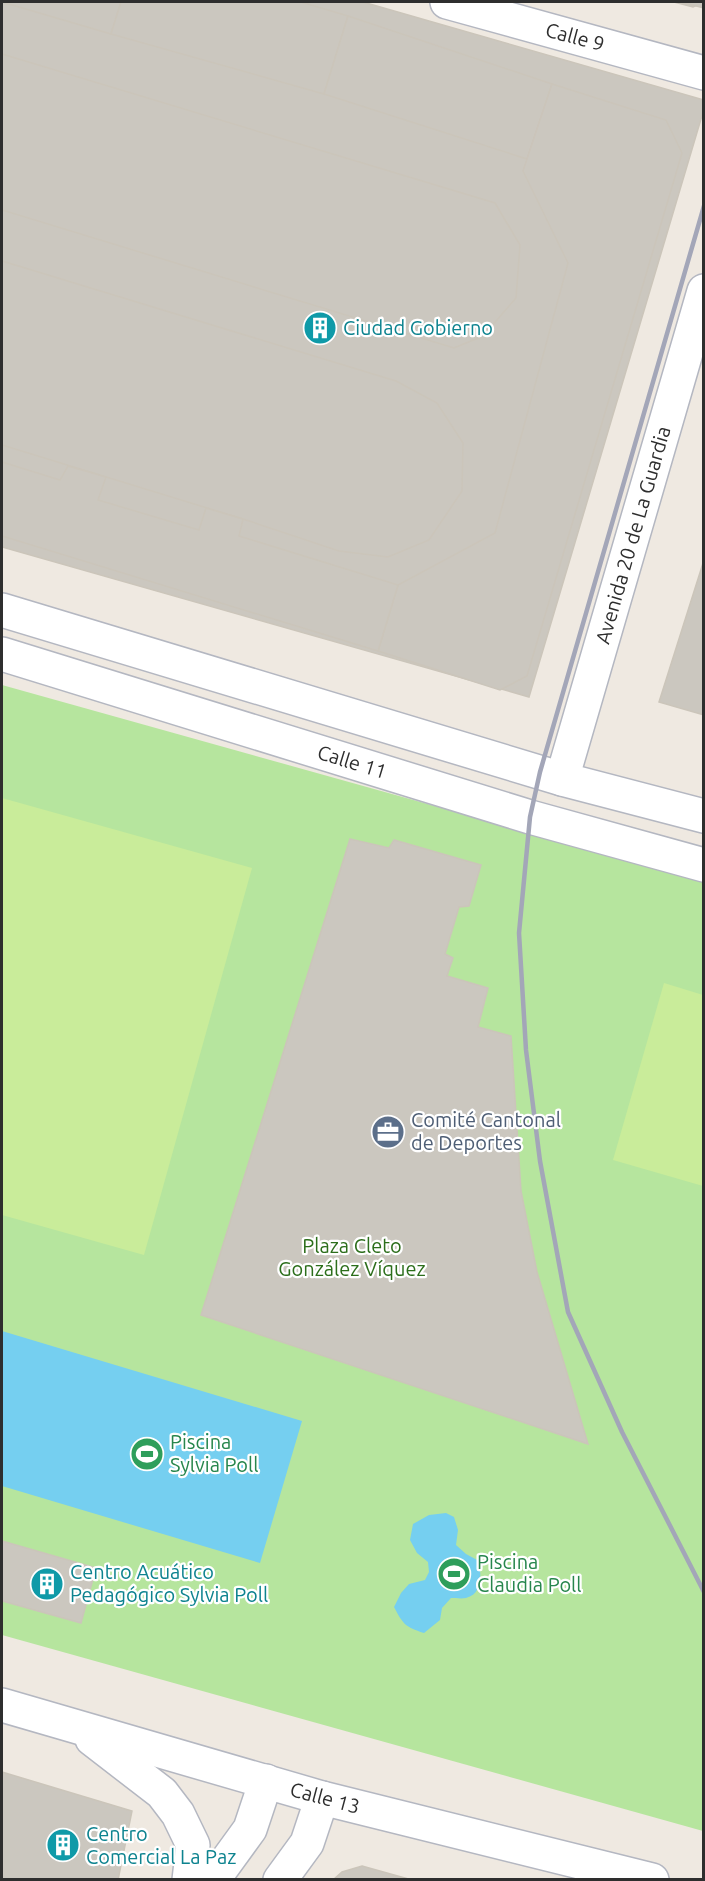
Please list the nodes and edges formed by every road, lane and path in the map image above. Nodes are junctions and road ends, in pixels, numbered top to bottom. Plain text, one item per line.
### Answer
1 (447, 2) edge
2 (704, 73) edge
3 (704, 291) edge
4 (2, 610) edge
5 (2, 654) edge
6 (562, 779) junction
7 (704, 816) edge
8 (704, 865) edge
9 (2, 1705) edge
10 (76, 1727) junction
11 (266, 1781) junction
12 (322, 1798) junction
13 (189, 1880) edge
14 (213, 1880) edge
15 (280, 1880) edge
16 (652, 1880) edge

1 - 2 main road, Calle 9
3 - 6 main road, Avenida 20 de La Guardia
4 - 6 main road
5 - 8 main road, Calle 11
6 - 7 main road
9 - 10 main road, Calle 13
10 - 11 main road, Calle 13
10 - 13 main road
11 - 12 main road, Calle 13
11 - 14 main road
12 - 15 main road
12 - 16 main road, Calle 13

